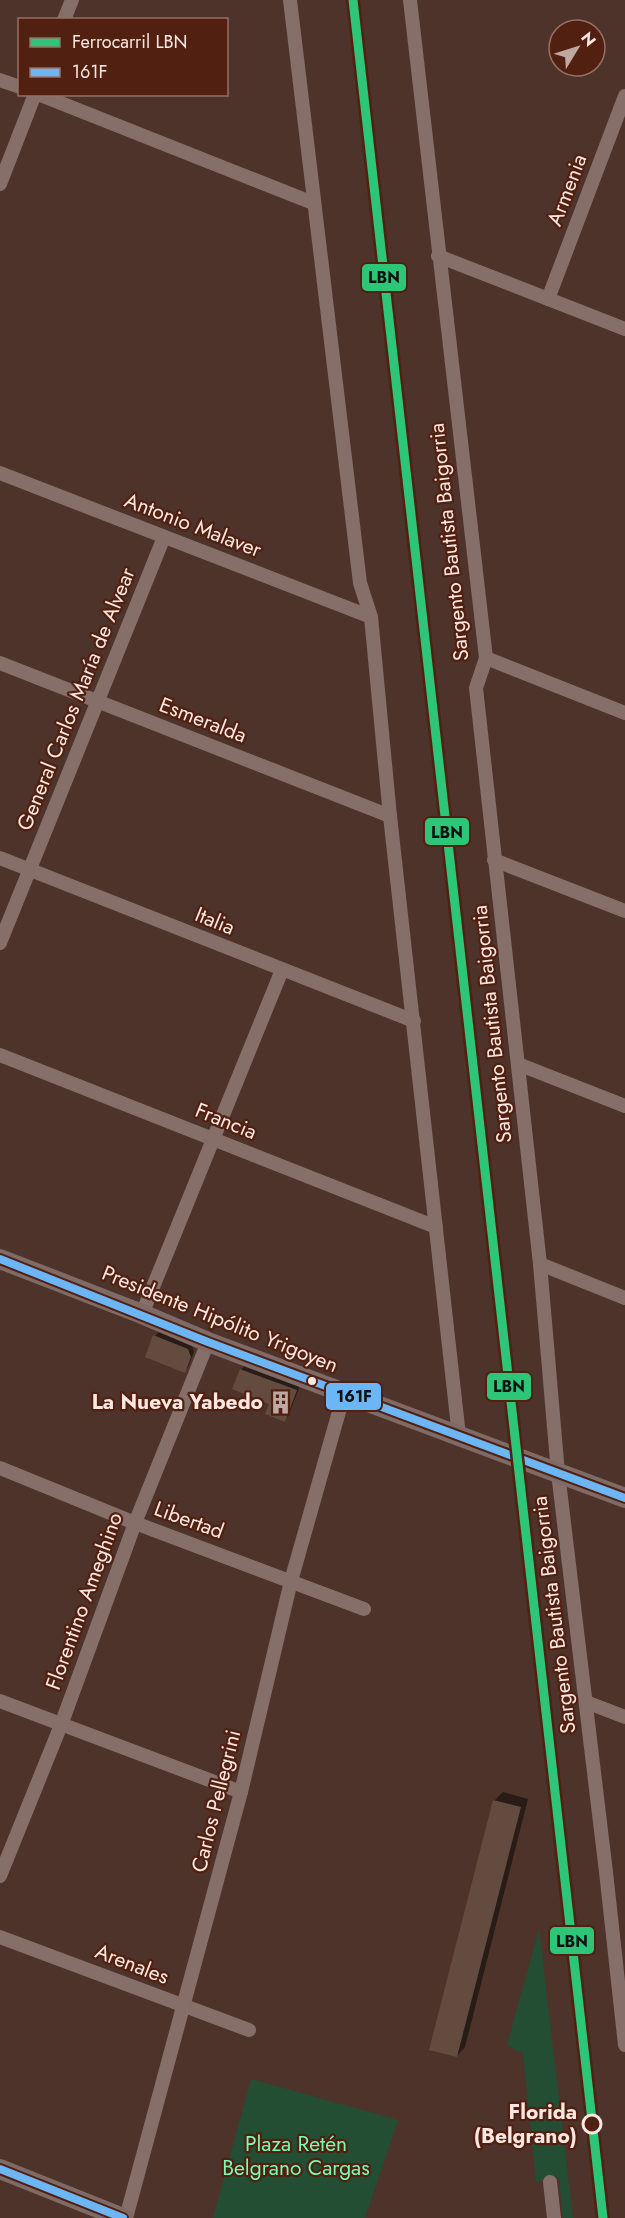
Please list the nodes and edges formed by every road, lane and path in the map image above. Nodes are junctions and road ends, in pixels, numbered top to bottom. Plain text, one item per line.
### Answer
1 (72, 0) edge
2 (290, 0) edge
3 (410, 0) edge
4 (65, 18) edge
5 (0, 80) edge
6 (18, 86) edge
7 (35, 96) edge
8 (41, 96) edge
9 (625, 96) edge
10 (0, 184) edge
11 (313, 203) junction
12 (438, 256) junction
13 (548, 299) junction
14 (625, 329) edge
15 (0, 472) edge
16 (164, 537) junction
17 (371, 617) junction
18 (486, 658) junction
19 (0, 663) edge
20 (98, 701) junction
21 (625, 713) edge
22 (390, 816) junction
23 (0, 858) edge
24 (494, 860) junction
25 (30, 870) junction
26 (625, 911) edge
27 (0, 943) edge
28 (282, 970) junction
29 (414, 1021) junction
30 (0, 1055) edge
31 (518, 1064) junction
32 (625, 1106) edge
33 (213, 1139) junction
34 (436, 1227) junction
35 (0, 1259) edge
36 (540, 1264) junction
37 (625, 1298) edge
38 (142, 1314) junction
39 (208, 1342) junction
40 (344, 1394) junction
41 (459, 1436) junction
42 (0, 1468) edge
43 (558, 1473) junction
44 (625, 1498) edge
45 (135, 1523) junction
46 (291, 1581) junction
47 (364, 1609) dead end
48 (0, 1701) edge
49 (586, 1701) junction
50 (625, 1717) edge
51 (61, 1725) junction
52 (242, 1792) junction
53 (0, 1876) edge
54 (625, 1928) edge
55 (0, 1937) edge
56 (619, 1943) edge
57 (184, 2006) junction
58 (249, 2030) dead end
59 (625, 2045) edge
60 (0, 2169) edge
61 (550, 2182) dead end
62 (124, 2218) edge
63 (554, 2218) edge

1 - 4 street
2 - 11 street
3 - 12 street, Sargento Bautista Baigorria
5 - 6 street
7 - 10 street
8 - 11 street
9 - 13 street, Armenia
11 - 17 street
12 - 13 street
12 - 18 street, Sargento Bautista Baigorria
13 - 14 street
15 - 16 street, Antonio Malaver
16 - 17 street, Antonio Malaver
16 - 20 street, General Carlos María de Alvear
17 - 22 street
18 - 21 street
18 - 24 street, Sargento Bautista Baigorria
19 - 20 street, Esmeralda
20 - 22 street, Esmeralda
20 - 25 street, General Carlos María de Alvear
22 - 29 street
23 - 25 street, Italia
24 - 26 street
24 - 31 street, Sargento Bautista Baigorria
25 - 27 street, General Carlos María de Alvear
25 - 28 street, Italia
28 - 29 street, Italia
28 - 33 street
29 - 34 street
30 - 33 street, Francia
31 - 32 street
31 - 36 street, Sargento Bautista Baigorria
33 - 34 street, Francia
33 - 38 street
34 - 41 street
35 - 38 street, Presidente Hipólito Yrigoyen
36 - 37 street
36 - 43 street, Sargento Bautista Baigorria
38 - 39 street, Presidente Hipólito Yrigoyen
39 - 40 street, Presidente Hipólito Yrigoyen
39 - 45 street, Florentino Ameghino
40 - 41 street, Presidente Hipólito Yrigoyen
40 - 46 street, Carlos Pellegrini
41 - 43 street, Presidente Hipólito Yrigoyen
42 - 45 street, Libertad
43 - 44 street, Presidente Hipólito Yrigoyen
43 - 49 street, Sargento Bautista Baigorria
45 - 46 street, Libertad
45 - 51 street, Florentino Ameghino
46 - 47 street, Libertad
46 - 52 street, Carlos Pellegrini
48 - 51 street
49 - 50 street
49 - 56 street, Sargento Bautista Baigorria
51 - 52 street
51 - 53 street, Florentino Ameghino
52 - 57 street, Carlos Pellegrini
54 - 56 street
55 - 57 street, Arenales
56 - 59 street, Sargento Bautista Baigorria
57 - 58 street, Arenales
57 - 62 street, Carlos Pellegrini
60 - 62 street
61 - 63 street

